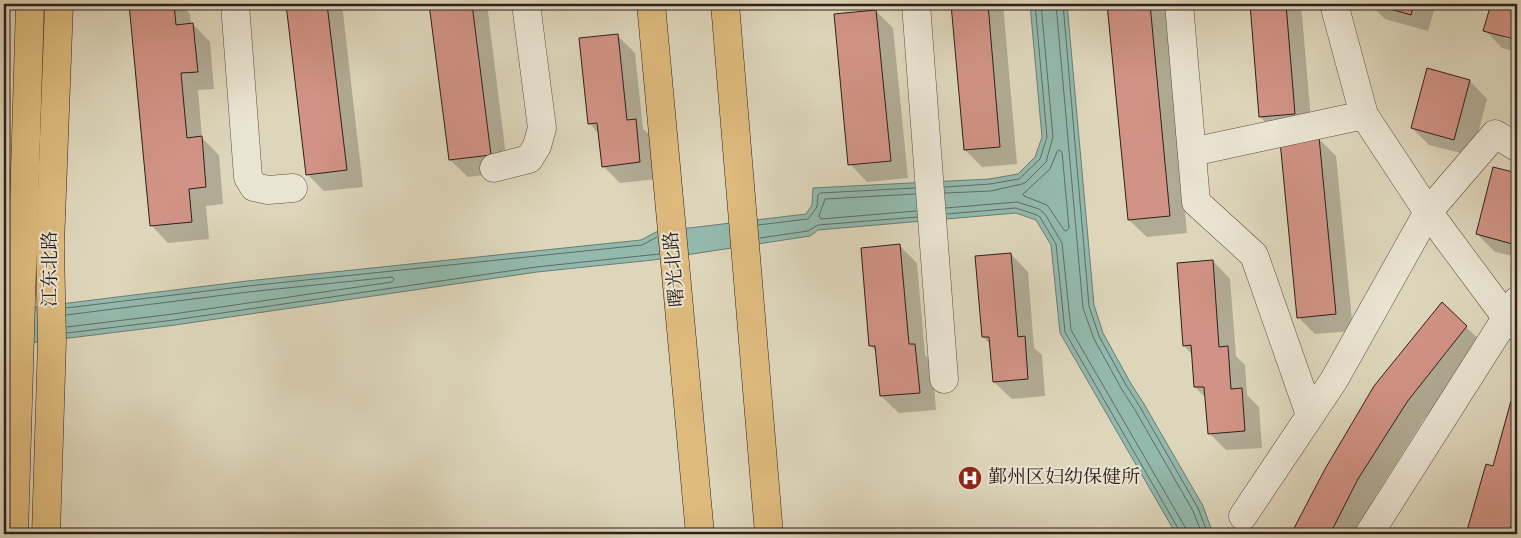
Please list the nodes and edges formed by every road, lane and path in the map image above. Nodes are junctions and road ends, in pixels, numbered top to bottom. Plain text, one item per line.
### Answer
1 (30, 4) edge
2 (59, 4) edge
3 (235, 4) edge
4 (526, 4) edge
5 (651, 4) edge
6 (725, 4) edge
7 (916, 4) edge
8 (1179, 4) edge
9 (1334, 4) edge
10 (1364, 115) junction
11 (1517, 147) edge
12 (1192, 152) junction
13 (494, 168) dead end
14 (293, 188) dead end
15 (1428, 212) junction
16 (1514, 315) edge
17 (944, 378) dead end
18 (1310, 415) junction
19 (1243, 516) dead end
20 (14, 534) edge
21 (46, 534) edge
22 (700, 534) edge
23 (769, 534) edge
24 (1369, 534) edge

1 - 20 main road, 江东北路
2 - 21 main road, 江东北路
3 - 14 lane
4 - 13 lane
5 - 22 main road, 曙光北路
6 - 23 main road
7 - 17 lane
8 - 12 lane
9 - 10 lane
10 - 12 lane
10 - 15 lane
11 - 15 lane
12 - 18 lane
15 - 16 lane
15 - 18 lane
16 - 24 lane
18 - 19 lane

